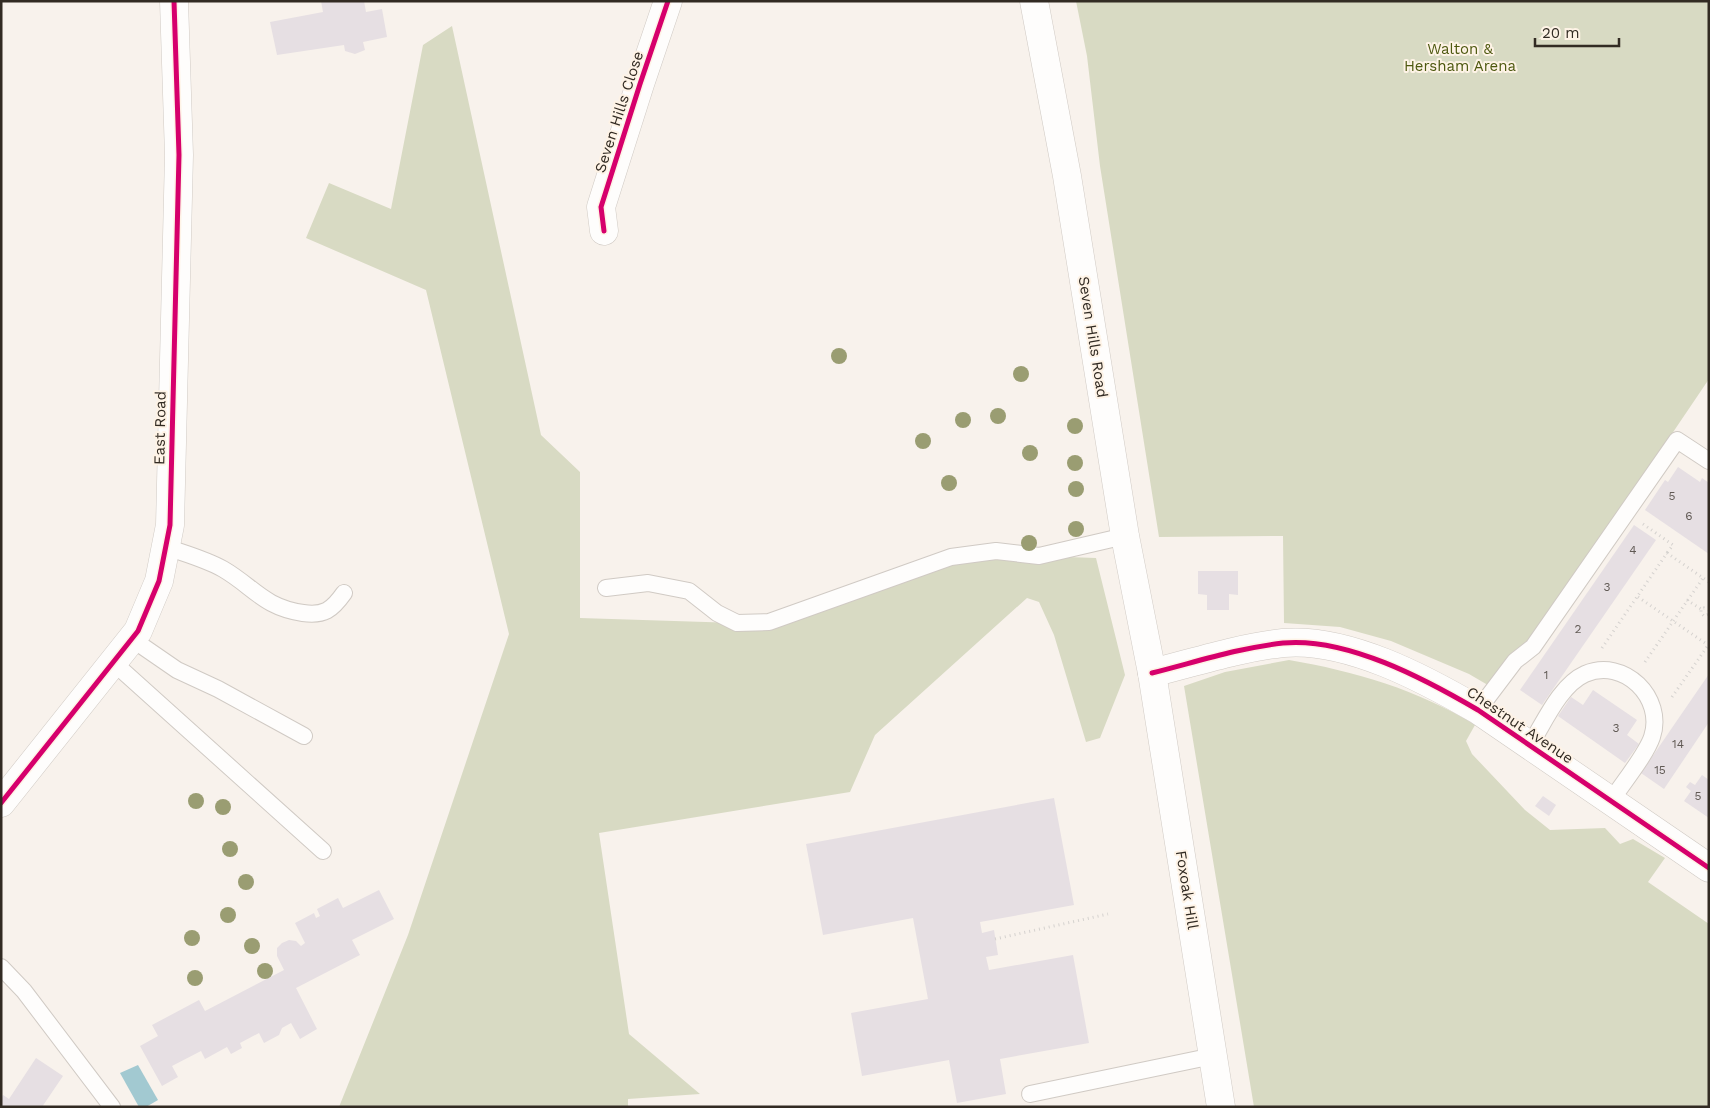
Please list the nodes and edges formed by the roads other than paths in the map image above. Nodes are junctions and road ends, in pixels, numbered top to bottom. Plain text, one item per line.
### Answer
1 (174, 1) edge
2 (668, 1) edge
3 (1034, 1) edge
4 (604, 231) dead end
5 (1709, 461) edge
6 (1125, 536) junction
7 (166, 548) junction
8 (606, 588) dead end
9 (344, 593) dead end
10 (132, 639) junction
11 (114, 663) junction
12 (1152, 673) junction
13 (1478, 710) junction
14 (304, 736) dead end
15 (1530, 745) junction
16 (1611, 801) junction
17 (1, 803) edge
18 (323, 851) dead end
19 (1709, 868) edge
20 (1, 967) edge
21 (1213, 1056) junction
22 (1030, 1094) dead end
23 (112, 1107) edge
24 (1221, 1107) edge

1 - 7 street, East Road
2 - 4 street, Seven Hills Close
3 - 6 street, Seven Hills Road
5 - 13 lane
6 - 8 lane
6 - 12 street, Seven Hills Road
7 - 9 lane
7 - 10 street, East Road
10 - 11 street, East Road
10 - 14 lane
11 - 17 street, East Road
11 - 18 lane
12 - 13 street, Chestnut Avenue
12 - 21 street, Foxoak Hill
13 - 15 street, Chestnut Avenue
15 - 16 street, Chestnut Avenue
15 - 16 lane
16 - 19 street, Chestnut Avenue
20 - 23 lane
21 - 22 lane
21 - 24 street, Foxoak Hill

